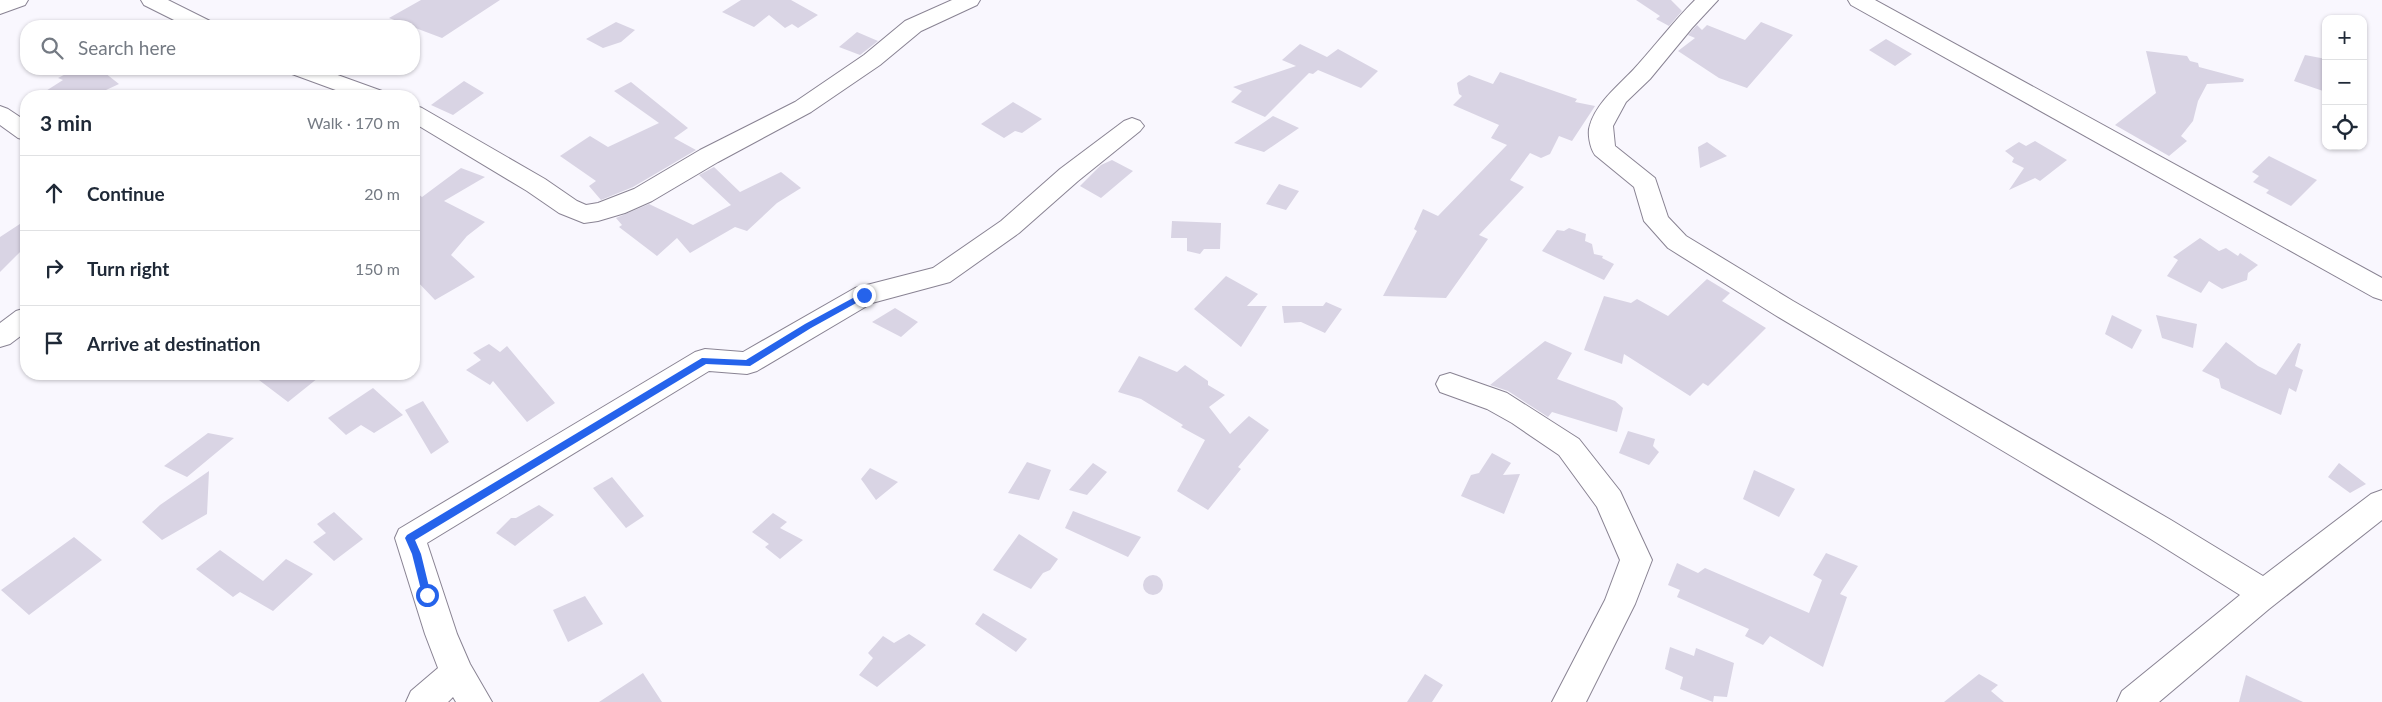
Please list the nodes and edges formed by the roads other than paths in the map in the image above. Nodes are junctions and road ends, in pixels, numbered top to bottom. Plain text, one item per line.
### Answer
1 (17, 0) edge
2 (152, 0) edge
3 (970, 0) edge
4 (1707, 0) edge
5 (1859, 0) edge
6 (0, 8) edge
7 (190, 20) edge
8 (314, 75) edge
9 (348, 90) edge
10 (0, 114) edge
11 (420, 117) edge
12 (1132, 126) dead end
13 (20, 128) edge
14 (2382, 290) edge
15 (20, 322) edge
16 (0, 337) edge
17 (1450, 384) dead end
18 (2382, 503) edge
19 (2265, 594) junction
20 (457, 674) junction
21 (423, 702) edge
22 (475, 702) edge
23 (1569, 702) edge
24 (2134, 702) edge

1 - 6 street
2 - 7 street
3 - 11 street
4 - 19 street
5 - 14 street
8 - 9 street
10 - 13 street
12 - 20 street
15 - 16 street
17 - 23 street
18 - 19 street
19 - 24 street
20 - 21 street
20 - 22 street

